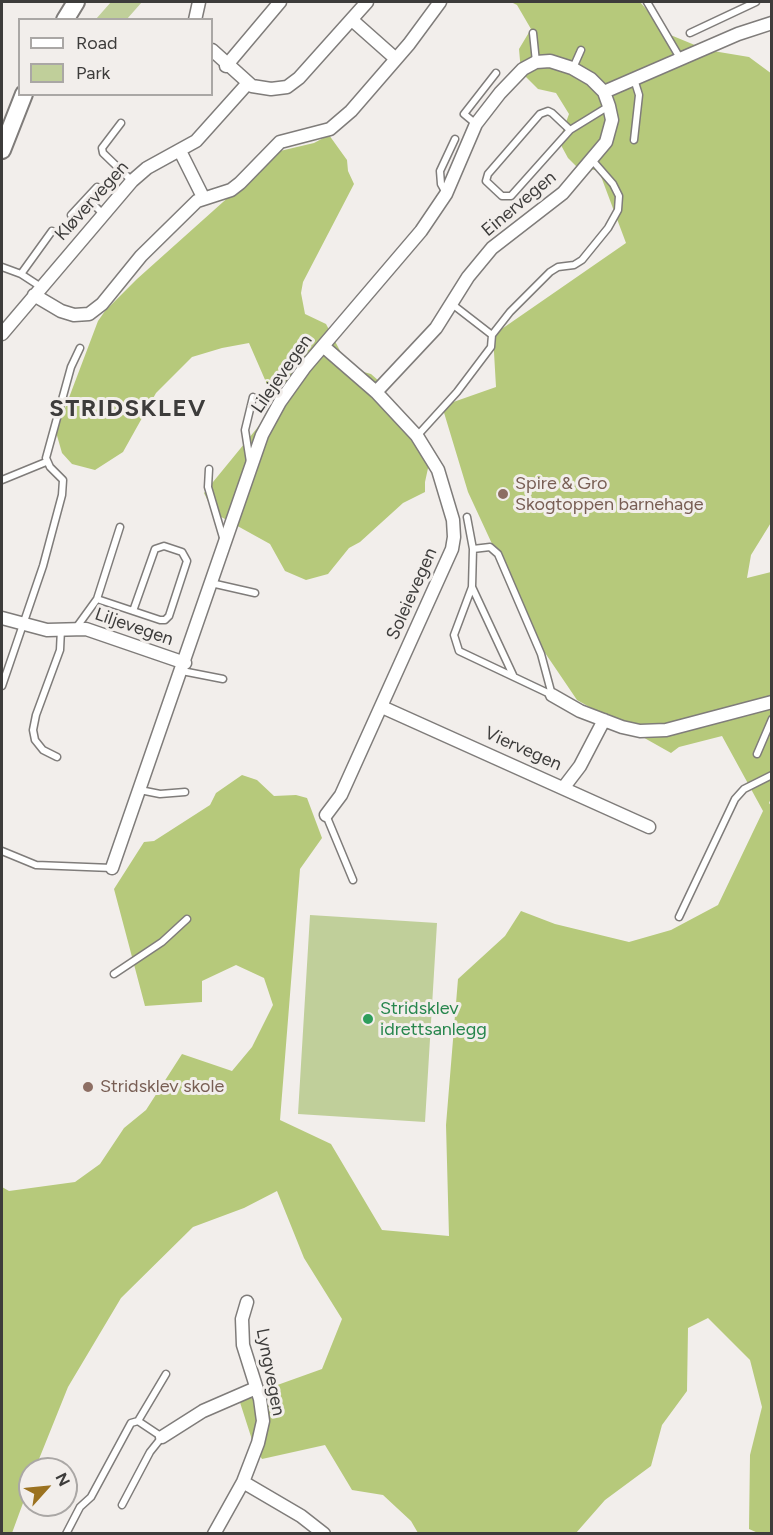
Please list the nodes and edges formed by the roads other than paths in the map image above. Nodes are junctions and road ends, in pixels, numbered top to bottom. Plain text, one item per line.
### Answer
1 (76, 2) edge
2 (200, 2) edge
3 (280, 2) edge
4 (368, 2) edge
5 (440, 2) edge
6 (647, 2) edge
7 (756, 2) edge
8 (65, 18) edge
9 (196, 18) edge
10 (352, 20) junction
11 (771, 23) edge
12 (533, 33) dead end
13 (690, 33) dead end
14 (581, 50) dead end
15 (213, 51) edge
16 (396, 58) junction
17 (680, 58) junction
18 (536, 62) junction
19 (226, 66) junction
20 (572, 68) junction
21 (496, 73) dead end
22 (634, 78) junction
23 (248, 83) junction
24 (604, 92) junction
25 (23, 96) edge
26 (609, 106) junction
27 (121, 123) dead end
28 (476, 124) junction
29 (570, 130) junction
30 (455, 139) dead end
31 (634, 140) dead end
32 (2, 150) edge
33 (180, 151) junction
34 (592, 160) junction
35 (132, 181) junction
36 (97, 187) dead end
37 (446, 194) junction
38 (204, 197) junction
39 (87, 198) junction
40 (103, 214) junction
41 (71, 215) dead end
42 (52, 231) dead end
43 (2, 267) edge
44 (21, 274) junction
45 (37, 291) junction
46 (452, 304) junction
47 (2, 334) edge
48 (492, 335) junction
49 (323, 346) junction
50 (80, 348) dead end
51 (376, 392) junction
52 (253, 397) dead end
53 (417, 436) junction
54 (46, 462) junction
55 (251, 465) junction
56 (209, 469) dead end
57 (2, 480) edge
58 (468, 517) dead end
59 (120, 527) dead end
60 (224, 541) junction
61 (472, 549) junction
62 (211, 584) junction
63 (472, 587) junction
64 (255, 593) dead end
65 (97, 599) junction
66 (134, 611) junction
67 (2, 618) edge
68 (22, 625) junction
69 (76, 628) junction
70 (61, 629) junction
71 (183, 667) junction
72 (513, 675) junction
73 (223, 680) dead end
74 (2, 686) edge
75 (552, 695) junction
76 (771, 702) edge
77 (382, 707) junction
78 (771, 719) edge
79 (604, 720) junction
80 (757, 754) dead end
81 (57, 757) dead end
82 (771, 775) edge
83 (564, 787) junction
84 (140, 790) junction
85 (185, 792) dead end
86 (326, 816) joint
87 (649, 827) dead end
88 (2, 851) edge
89 (112, 868) joint
90 (353, 880) dead end
91 (679, 916) dead end
92 (187, 919) dead end
93 (114, 974) dead end
94 (247, 1302) dead end
95 (166, 1374) dead end
96 (256, 1388) junction
97 (138, 1421) junction
98 (162, 1437) junction
99 (243, 1482) junction
100 (122, 1504) dead end
101 (66, 1533) edge
102 (214, 1533) edge
103 (324, 1533) edge

1 - 8 street
2 - 9 street
3 - 19 street
4 - 10 street
5 - 16 street
6 - 17 lane
7 - 13 lane
10 - 16 street
10 - 23 street
11 - 17 street
12 - 18 lane
14 - 20 lane
15 - 19 street
16 - 38 street
17 - 22 street
18 - 20 street
18 - 28 street, Lilejevegen
19 - 23 street
20 - 24 street
21 - 28 lane
22 - 24 street
22 - 31 lane
23 - 33 street, Kløvervegen
24 - 26 street, Einervegen
25 - 32 street
26 - 29 lane
26 - 34 street, Einervegen
27 - 35 lane
28 - 37 street, Lilejevegen
29 - 29 lane
30 - 37 lane
33 - 35 street, Kløvervegen
33 - 38 street
34 - 46 street, Einervegen
34 - 48 lane
35 - 40 street, Kløvervegen
36 - 39 lane
37 - 49 street, Lilejevegen
38 - 45 street
39 - 40 lane
39 - 41 lane
40 - 45 street, Kløvervegen
42 - 44 lane
43 - 44 lane
44 - 45 lane
45 - 47 street, Kløvervegen
46 - 48 lane
46 - 51 street, Einervegen
48 - 53 lane
49 - 51 street, Soleievegen
49 - 55 street, Lilejevegen
50 - 54 lane
51 - 53 street, Soleievegen
52 - 55 lane
53 - 77 street, Soleievegen
54 - 57 lane
54 - 68 lane
55 - 60 street, Lilejevegen
56 - 60 lane
58 - 61 lane
59 - 65 lane
60 - 62 street, Lilejevegen
61 - 63 lane
61 - 75 lane
62 - 64 lane
62 - 71 street, Lilejevegen
63 - 72 lane
63 - 72 lane
65 - 66 lane
65 - 69 lane
66 - 66 lane
67 - 68 street, Liljevegen
68 - 70 street, Liljevegen
68 - 74 lane
69 - 70 street, Liljevegen
69 - 71 street, Liljevegen
70 - 81 lane
71 - 73 lane
71 - 84 street, Lilejevegen
72 - 75 lane
75 - 79 street
76 - 79 street
77 - 83 street, Viervegen
77 - 86 street, Soleievegen
78 - 80 lane
79 - 83 street
82 - 91 lane
83 - 87 street, Viervegen
84 - 85 lane
84 - 89 street, Lilejevegen
86 - 90 lane
88 - 89 lane
92 - 93 lane
94 - 96 street, Lyngvegen
95 - 97 lane
96 - 98 street
96 - 99 street, Lyngvegen
97 - 98 lane
97 - 101 lane
98 - 100 lane
99 - 102 street, Lyngvegen
99 - 103 street

